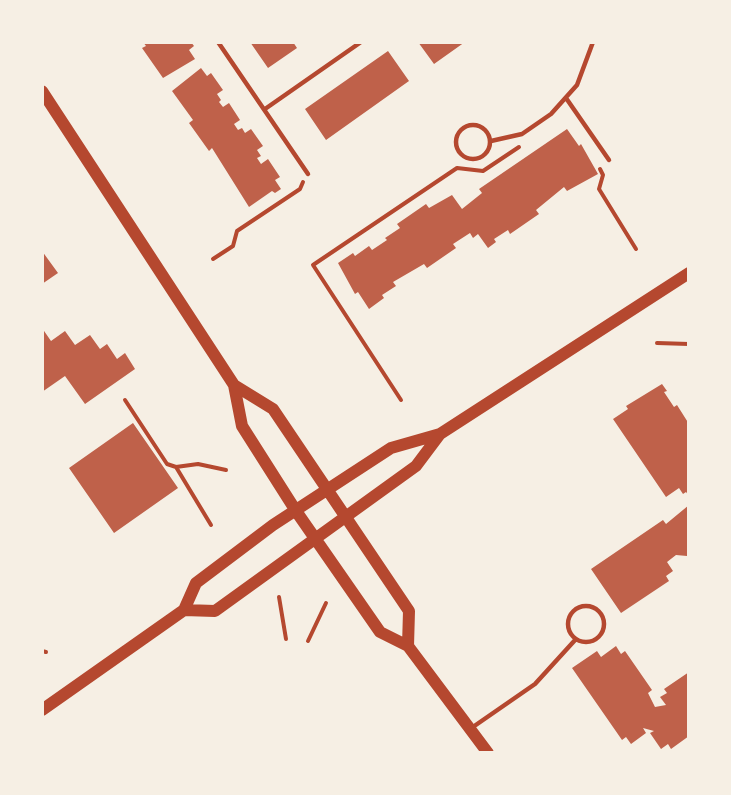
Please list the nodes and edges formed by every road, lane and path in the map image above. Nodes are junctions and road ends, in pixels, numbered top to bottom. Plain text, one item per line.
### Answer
1 (218, 42) edge
2 (361, 42) edge
3 (593, 42) edge
4 (42, 91) edge
5 (566, 98) junction
6 (265, 109) junction
7 (529, 140) dead end
8 (491, 141) junction
9 (609, 160) dead end
10 (597, 165) dead end
11 (308, 174) joint
12 (636, 249) dead end
13 (213, 259) dead end
14 (689, 273) edge
15 (657, 343) dead end
16 (689, 344) edge
17 (234, 384) junction
18 (125, 400) dead end
19 (401, 400) dead end
20 (440, 434) junction
21 (176, 467) junction
22 (226, 470) dead end
23 (327, 491) junction
24 (296, 511) junction
25 (344, 517) junction
26 (211, 525) dead end
27 (315, 538) junction
28 (279, 597) dead end
29 (326, 603) dead end
30 (184, 610) junction
31 (286, 639) dead end
32 (576, 639) junction
33 (308, 641) dead end
34 (408, 646) junction
35 (42, 710) edge
36 (470, 729) junction
37 (489, 753) edge

1 - 6 lane
2 - 6 lane
3 - 5 lane
4 - 17 main road
5 - 8 lane
5 - 9 lane
6 - 11 lane
7 - 19 path
8 - 8 lane
10 - 12 path
11 - 13 path
14 - 20 main road
15 - 16 path
17 - 23 main road
17 - 24 main road
18 - 21 path
20 - 23 main road
20 - 25 main road
21 - 22 path
21 - 26 path
23 - 24 main road
23 - 25 main road
24 - 27 main road
24 - 30 main road
25 - 27 main road
25 - 34 main road
27 - 30 main road
27 - 34 main road
28 - 31 path
29 - 33 path
30 - 35 main road
32 - 32 lane
32 - 36 lane
34 - 36 main road
36 - 37 main road

